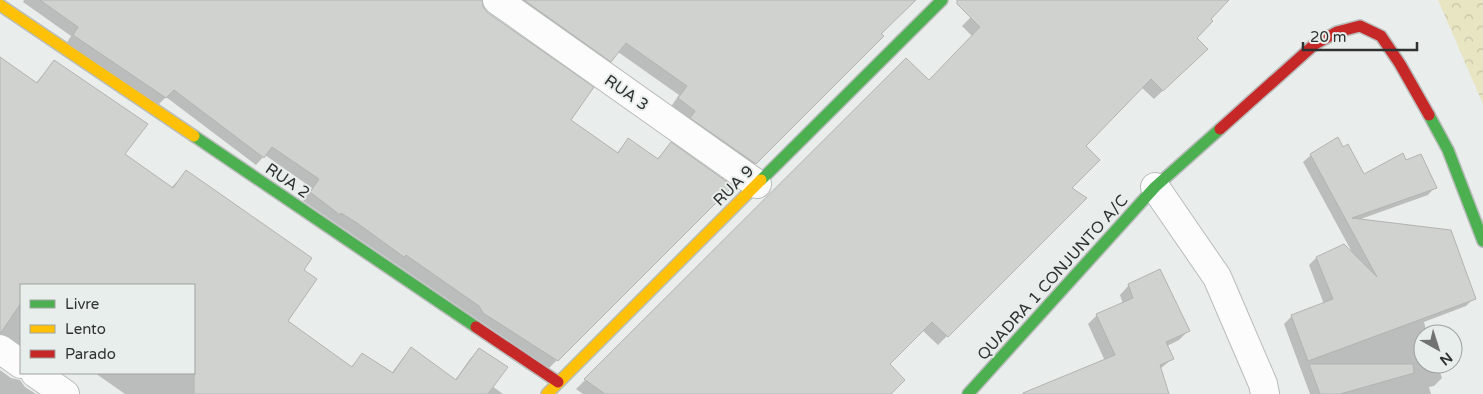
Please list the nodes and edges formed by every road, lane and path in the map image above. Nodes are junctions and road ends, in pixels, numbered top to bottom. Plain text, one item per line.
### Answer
1 (497, 0) edge
2 (942, 0) edge
3 (0, 5) edge
4 (757, 184) junction
5 (1155, 187) junction
6 (1483, 241) edge
7 (0, 349) edge
8 (20, 363) edge
9 (36, 374) edge
10 (558, 382) junction
11 (972, 392) edge
12 (66, 394) edge
13 (547, 394) edge
14 (1265, 394) edge

1 - 4 street, RUA 3
2 - 4 street, RUA 9
3 - 10 street, RUA 2
4 - 10 street, RUA 9
5 - 6 street, QUADRA 1 CONJUNTO A/C
5 - 11 street, QUADRA 1 CONJUNTO A/C
5 - 14 street
7 - 8 street
9 - 12 street
10 - 13 street, RUA 9

